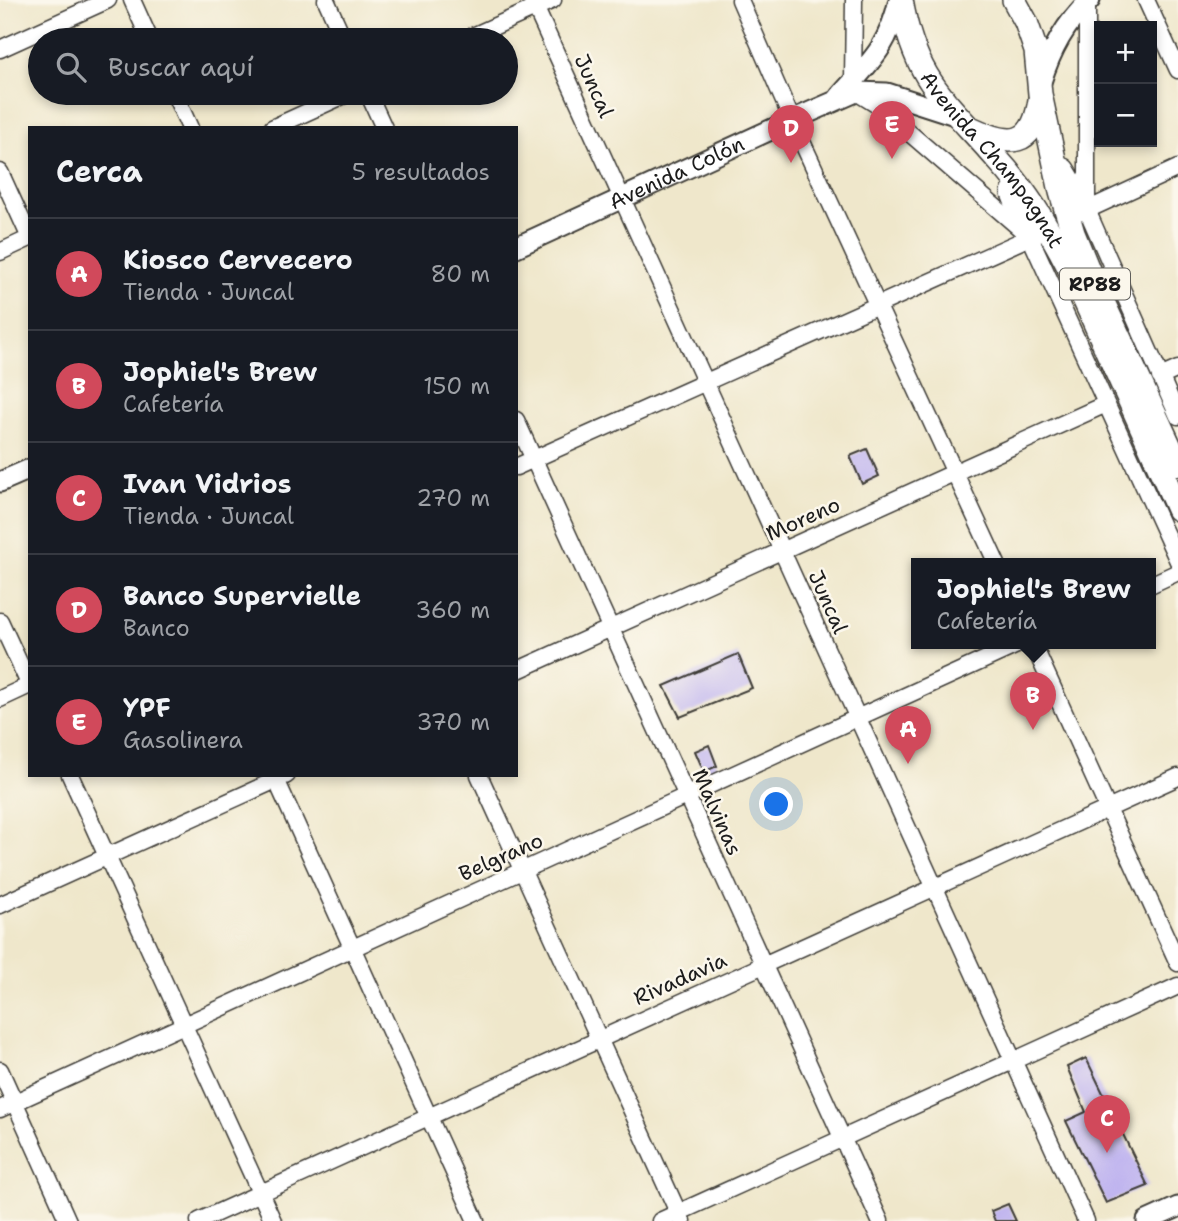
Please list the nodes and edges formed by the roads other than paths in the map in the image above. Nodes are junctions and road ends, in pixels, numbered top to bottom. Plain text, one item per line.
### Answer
1 (108, 0) edge
2 (132, 0) edge
3 (326, 0) edge
4 (553, 0) edge
5 (740, 0) edge
6 (854, 0) edge
7 (900, 0) edge
8 (1014, 0) edge
9 (1146, 0) edge
10 (1089, 1) edge
11 (534, 4) edge
12 (46, 28) edge
13 (145, 28) edge
14 (339, 28) edge
15 (487, 28) edge
16 (28, 36) edge
17 (0, 49) edge
18 (1178, 70) edge
19 (855, 87) junction
20 (1040, 90) junction
21 (179, 105) edge
22 (323, 105) edge
23 (373, 105) edge
24 (792, 120) junction
25 (961, 121) junction
26 (189, 126) edge
27 (276, 126) edge
28 (383, 126) edge
29 (1052, 153) junction
30 (1000, 161) junction
31 (1178, 168) edge
32 (0, 172) edge
33 (622, 198) junction
34 (1087, 210) junction
35 (28, 234) edge
36 (1030, 237) junction
37 (28, 239) edge
38 (518, 246) edge
39 (0, 251) edge
40 (879, 305) junction
41 (1178, 369) edge
42 (1160, 377) junction
43 (705, 383) junction
44 (1106, 404) junction
45 (1178, 416) edge
46 (518, 424) edge
47 (534, 459) junction
48 (1178, 464) edge
49 (518, 466) edge
50 (28, 470) edge
51 (955, 473) junction
52 (0, 482) edge
53 (1178, 509) edge
54 (782, 551) junction
55 (994, 558) edge
56 (1178, 561) edge
57 (1178, 572) edge
58 (1156, 582) edge
59 (0, 621) edge
60 (611, 629) junction
61 (1009, 649) edge
62 (1035, 649) edge
63 (518, 670) edge
64 (28, 682) edge
65 (28, 687) edge
66 (0, 699) edge
67 (858, 718) junction
68 (71, 777) edge
69 (279, 777) edge
70 (480, 777) edge
71 (1178, 777) edge
72 (687, 796) junction
73 (1108, 809) junction
74 (107, 857) junction
75 (523, 870) junction
76 (934, 887) junction
77 (0, 905) edge
78 (352, 948) junction
79 (1178, 963) edge
80 (763, 964) junction
81 (1178, 986) edge
82 (184, 1025) junction
83 (599, 1039) junction
84 (1013, 1061) junction
85 (0, 1070) edge
86 (7, 1106) edge
87 (428, 1116) junction
88 (842, 1138) junction
89 (260, 1192) junction
90 (1178, 1207) edge
91 (680, 1217) edge
92 (68, 1221) edge
93 (199, 1221) edge
94 (273, 1221) edge
95 (476, 1221) edge
96 (660, 1221) edge
97 (880, 1221) edge
98 (1086, 1221) edge
99 (1147, 1221) edge

1 - 12 street
2 - 13 street
3 - 14 street
4 - 11 street
5 - 24 street
6 - 19 street
7 - 19 main road, Avenida Colón
7 - 25 highway, Avenida Champagnat / RP88
8 - 20 highway, Avenida Champagnat / RP88
9 - 18 street
10 - 20 main road
10 - 34 street, Avenida Champagnat
11 - 15 street
11 - 33 street, Juncal
16 - 17 street
19 - 24 main road, Avenida Colón
19 - 25 main road
19 - 36 street, Avenida Champagnat
20 - 25 highway, RP88
20 - 29 highway, Avenida Champagnat / RP88
21 - 26 street
22 - 27 street
23 - 28 street
24 - 33 main road, Avenida Colón
24 - 40 street
25 - 30 highway, Avenida Champagnat / RP88
29 - 34 highway
29 - 48 highway, Avenida Champagnat / RP88
30 - 36 highway
30 - 53 highway, Avenida Champagnat / RP88
31 - 34 street
32 - 35 street
33 - 38 main road, Avenida Colón
33 - 43 street, Juncal
34 - 42 street, Avenida Champagnat
36 - 40 street
36 - 44 street, Avenida Champagnat
37 - 39 street
40 - 43 street
40 - 51 street
41 - 42 street
42 - 45 street, Avenida Champagnat
43 - 47 street
43 - 54 street, Juncal
44 - 51 street, Moreno
44 - 56 street, Avenida Champagnat
46 - 47 street, Malvinas
47 - 49 street
47 - 60 street, Malvinas
50 - 52 main road
51 - 54 street, Moreno
51 - 55 street
54 - 60 street, Moreno
54 - 67 street, Juncal
57 - 58 street
59 - 64 street
60 - 63 street, Moreno
60 - 72 street, Malvinas
61 - 67 street, Belgrano
62 - 73 street
65 - 66 street
67 - 72 street, Belgrano
67 - 76 street, Juncal
68 - 74 street
69 - 74 street
69 - 78 street
70 - 75 street
71 - 73 street, Rivadavia
72 - 75 street, Belgrano
72 - 80 street, Malvinas
73 - 76 street, Rivadavia
73 - 79 street
74 - 77 street
74 - 82 street
75 - 78 street, Belgrano
75 - 83 street
76 - 80 street, Rivadavia
76 - 84 street, Juncal
78 - 82 street, Belgrano
78 - 87 street
80 - 83 street, Rivadavia
80 - 88 street, Malvinas
81 - 84 street
82 - 86 street, Belgrano
82 - 89 street
83 - 87 street, Rivadavia
83 - 91 street
84 - 88 street
84 - 98 street, Juncal
85 - 86 street
86 - 92 street
87 - 89 street, Rivadavia
87 - 95 street
88 - 91 street
88 - 97 street, Malvinas
89 - 93 street, Rivadavia
89 - 94 street
90 - 99 main road
91 - 96 street

